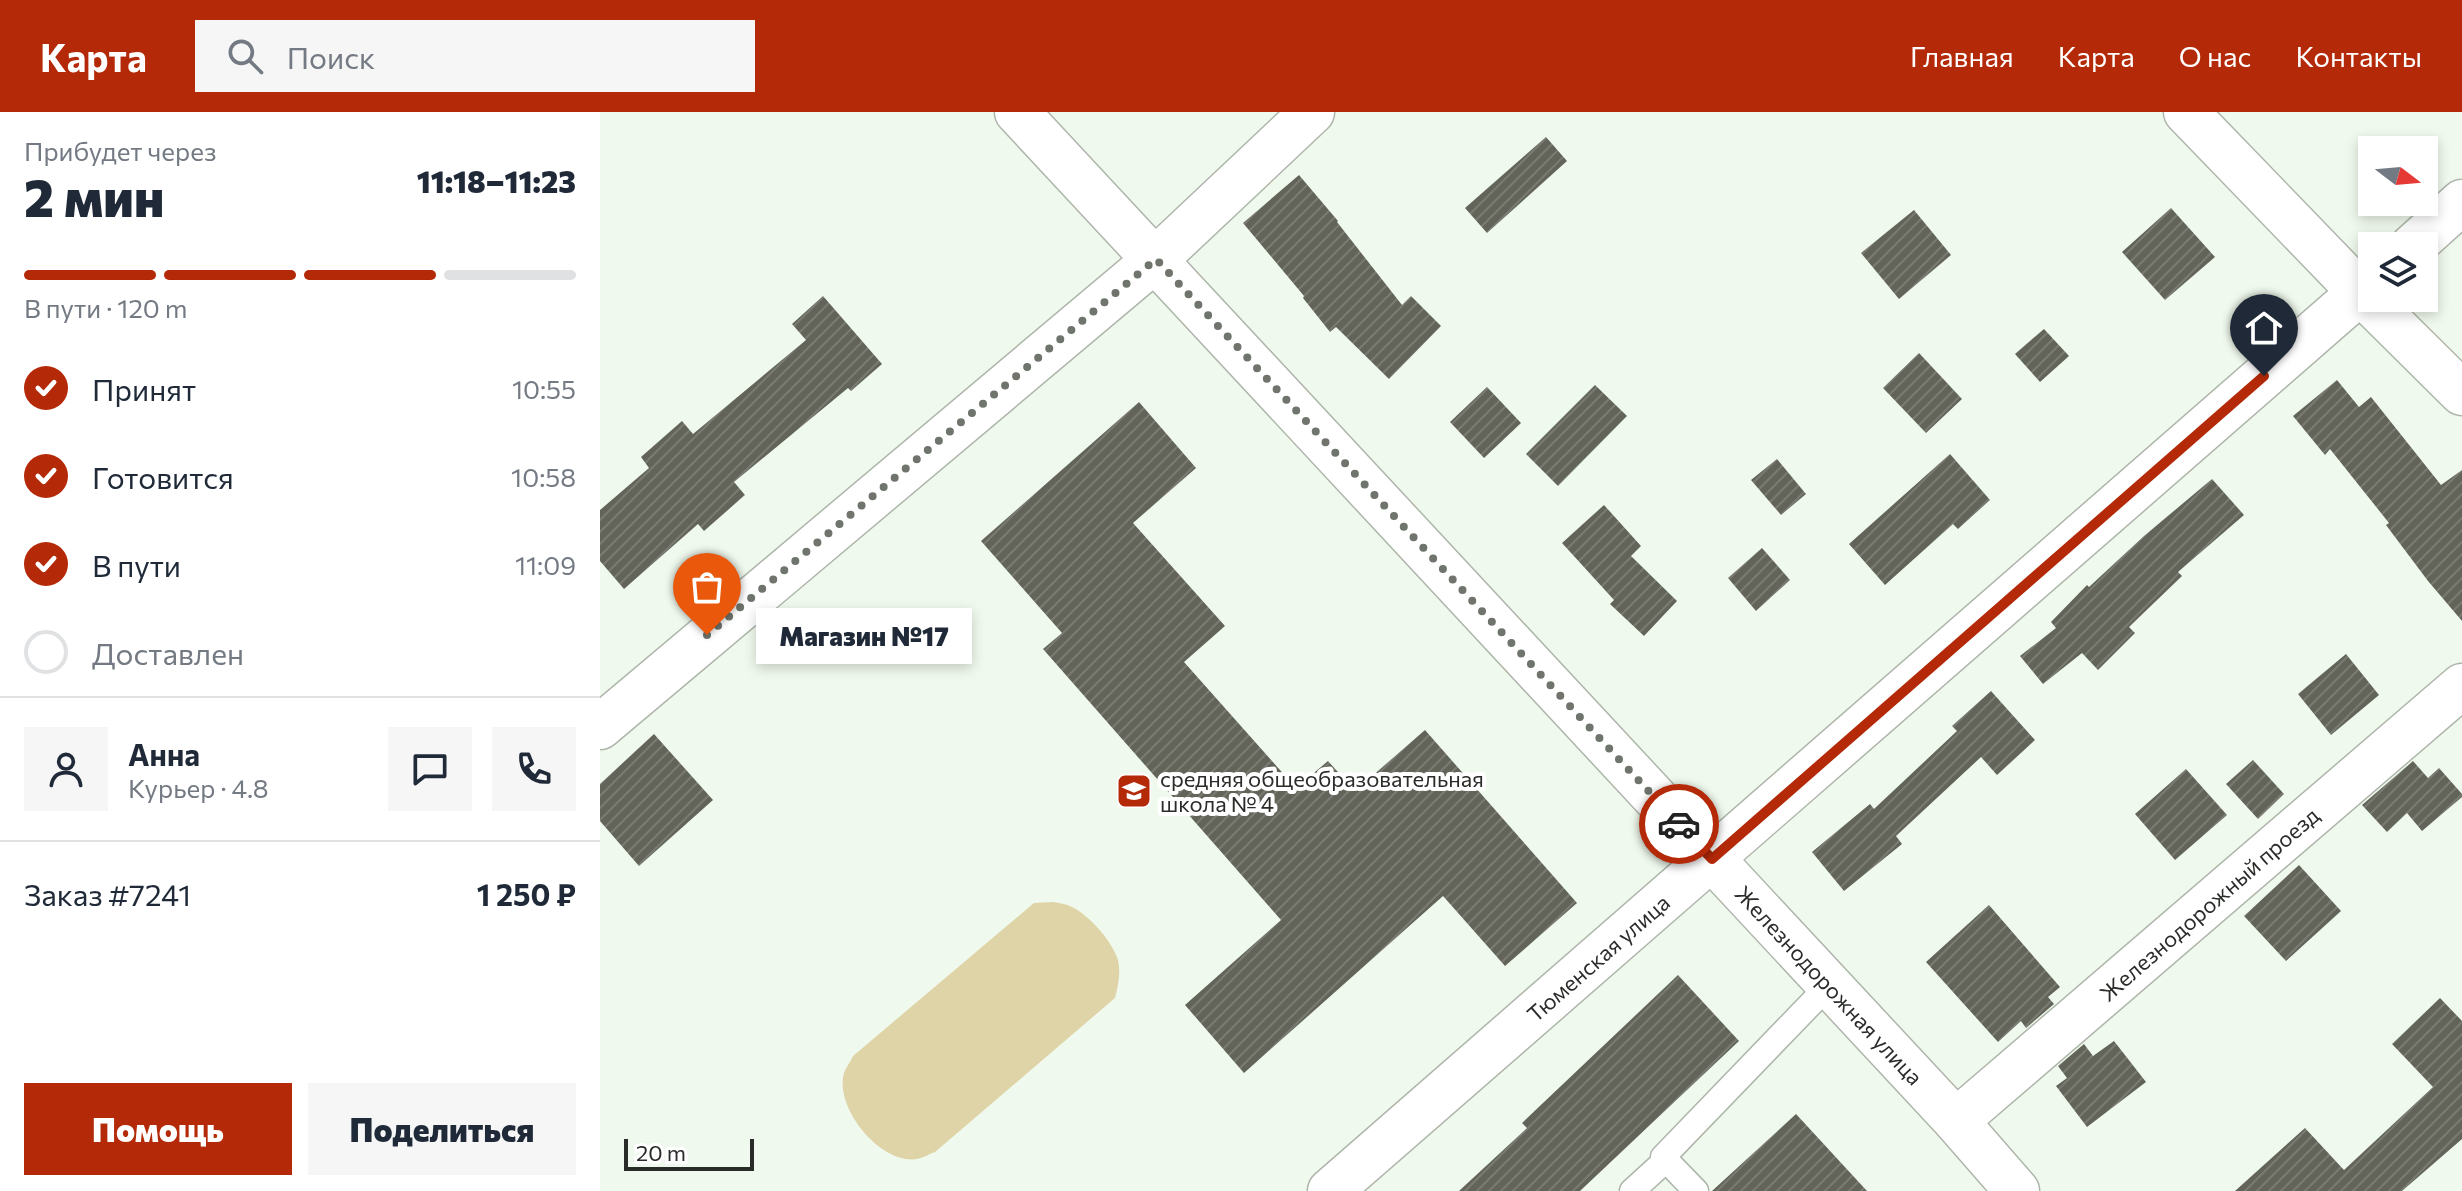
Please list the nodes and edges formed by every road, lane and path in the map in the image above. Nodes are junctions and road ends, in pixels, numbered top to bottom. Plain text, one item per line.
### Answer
1 (1017, 112) edge
2 (1312, 112) edge
3 (2186, 112) edge
4 (2462, 202) edge
5 (2429, 232) edge
6 (1156, 259) junction
7 (2358, 279) edge
8 (2358, 294) edge
9 (2389, 312) edge
10 (2462, 393) edge
11 (2462, 686) edge
12 (600, 727) edge
13 (1712, 859) junction
14 (1829, 985) junction
15 (1956, 1121) junction
16 (1666, 1160) junction
17 (1330, 1191) edge
18 (1632, 1191) edge
19 (1696, 1191) edge
20 (2017, 1191) edge

1 - 6 street, Железнодорожная улица
2 - 6 street
3 - 7 street
4 - 5 street
6 - 12 street
6 - 13 street, Железнодорожная улица
8 - 13 street, Тюменская улица
9 - 10 street
11 - 15 street, Железнодорожный проезд
13 - 14 street, Железнодорожная улица
13 - 17 street, Тюменская улица
14 - 15 street, Железнодорожная улица
14 - 16 lane
15 - 20 street, Железнодорожная улица
16 - 18 lane
16 - 19 lane

